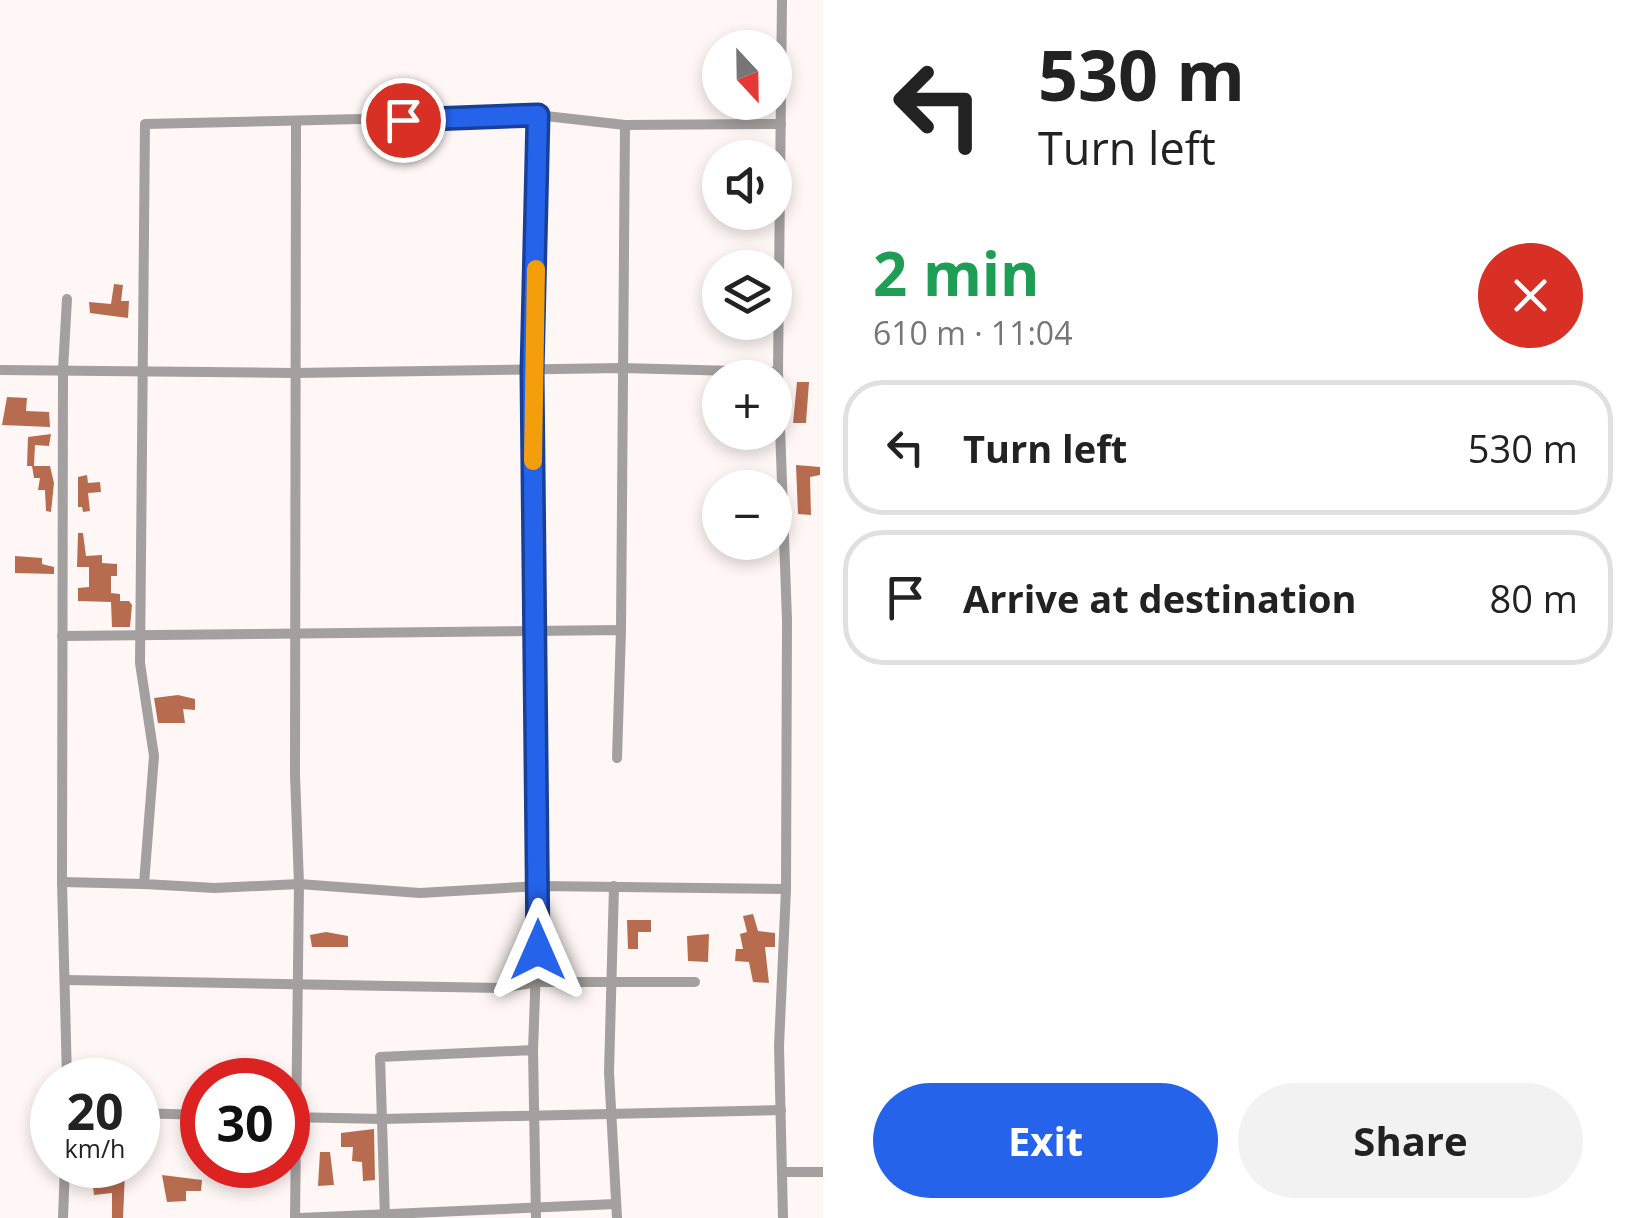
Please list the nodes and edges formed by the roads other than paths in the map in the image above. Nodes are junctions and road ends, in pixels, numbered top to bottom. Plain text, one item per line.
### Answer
1 (782, 0) edge
2 (538, 115) junction
3 (296, 122) junction
4 (781, 124) junction
5 (625, 125) junction
6 (67, 299) dead end
7 (778, 360) edge
8 (622, 368) junction
9 (0, 370) edge
10 (63, 370) junction
11 (144, 370) junction
12 (702, 370) edge
13 (534, 372) junction
14 (294, 373) junction
15 (781, 450) edge
16 (620, 630) junction
17 (534, 632) junction
18 (140, 634) junction
19 (62, 636) junction
20 (297, 636) junction
21 (618, 758) dead end
22 (62, 882) junction
23 (144, 884) junction
24 (300, 884) junction
25 (539, 886) junction
26 (614, 886) junction
27 (786, 889) junction
28 (66, 980) junction
29 (538, 982) junction
30 (609, 982) junction
31 (695, 982) dead end
32 (298, 984) junction
33 (533, 1050) junction
34 (67, 1058) edge
35 (295, 1058) edge
36 (781, 1110) junction
37 (532, 1115) junction
38 (610, 1116) junction
39 (310, 1117) edge
40 (382, 1119) junction
41 (783, 1172) junction
42 (823, 1172) edge
43 (64, 1188) edge
44 (296, 1188) edge
45 (615, 1204) junction
46 (535, 1213) edge
47 (385, 1215) edge
48 (63, 1218) edge
49 (298, 1218) edge
50 (617, 1218) edge
51 (783, 1218) edge

1 - 4 street
2 - 3 street
2 - 5 street
2 - 13 street
3 - 11 street
3 - 14 street
4 - 5 street
4 - 7 street
5 - 8 street
6 - 10 street
8 - 12 street
8 - 13 street
8 - 16 street
9 - 10 street
10 - 11 street
10 - 19 street
11 - 14 street
11 - 18 street
13 - 14 street
13 - 17 street
14 - 20 street
15 - 27 street
16 - 17 street
16 - 21 street
17 - 20 street
17 - 25 street
18 - 19 street
18 - 20 street
18 - 23 street
19 - 22 street
20 - 24 street
22 - 23 street
22 - 28 street
23 - 24 street
24 - 25 street
24 - 32 street
25 - 26 street
25 - 29 street
26 - 27 street
26 - 30 street
27 - 36 street
28 - 32 street
28 - 34 street
29 - 30 street
29 - 32 street
29 - 33 street
30 - 31 street
30 - 38 street
32 - 35 street
33 - 37 street
33 - 40 street
36 - 38 street
36 - 41 street
37 - 38 street
37 - 40 street
37 - 46 street
38 - 45 street
39 - 40 street
40 - 47 street
41 - 42 street
41 - 51 street
43 - 48 street
44 - 49 street
45 - 46 street
45 - 50 street
46 - 47 street
47 - 49 street

